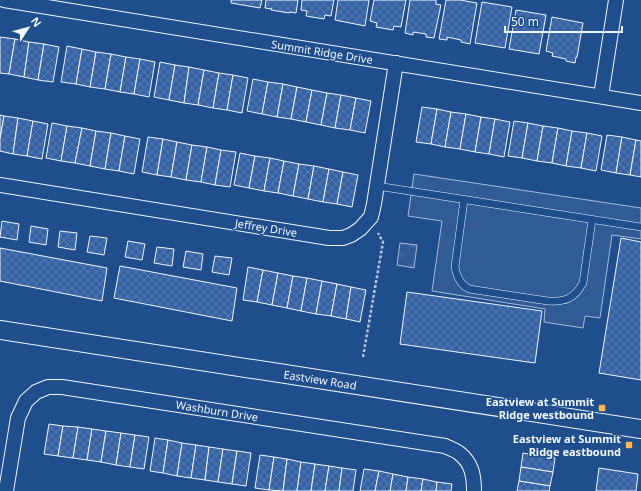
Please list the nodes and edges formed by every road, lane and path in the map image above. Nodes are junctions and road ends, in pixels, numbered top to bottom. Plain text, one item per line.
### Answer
1 (4, 0) edge
2 (616, 0) edge
3 (396, 63) junction
4 (601, 96) junction
5 (641, 103) edge
6 (0, 185) edge
7 (377, 186) junction
8 (464, 200) junction
9 (592, 220) junction
10 (641, 227) edge
11 (378, 233) dead end
12 (0, 330) edge
13 (363, 356) dead end
14 (641, 429) edge
15 (6, 491) edge
16 (474, 491) edge

1 - 3 street, Summit Ridge Drive
2 - 4 street
3 - 4 street, Summit Ridge Drive
3 - 7 street, Jeffrey Drive
4 - 5 street, Summit Ridge Drive
6 - 7 street, Jeffrey Drive
7 - 8 lane
8 - 9 lane
8 - 9 lane
9 - 10 lane
11 - 13 path
12 - 14 street, Eastview Road
15 - 16 street, Washburn Drive

